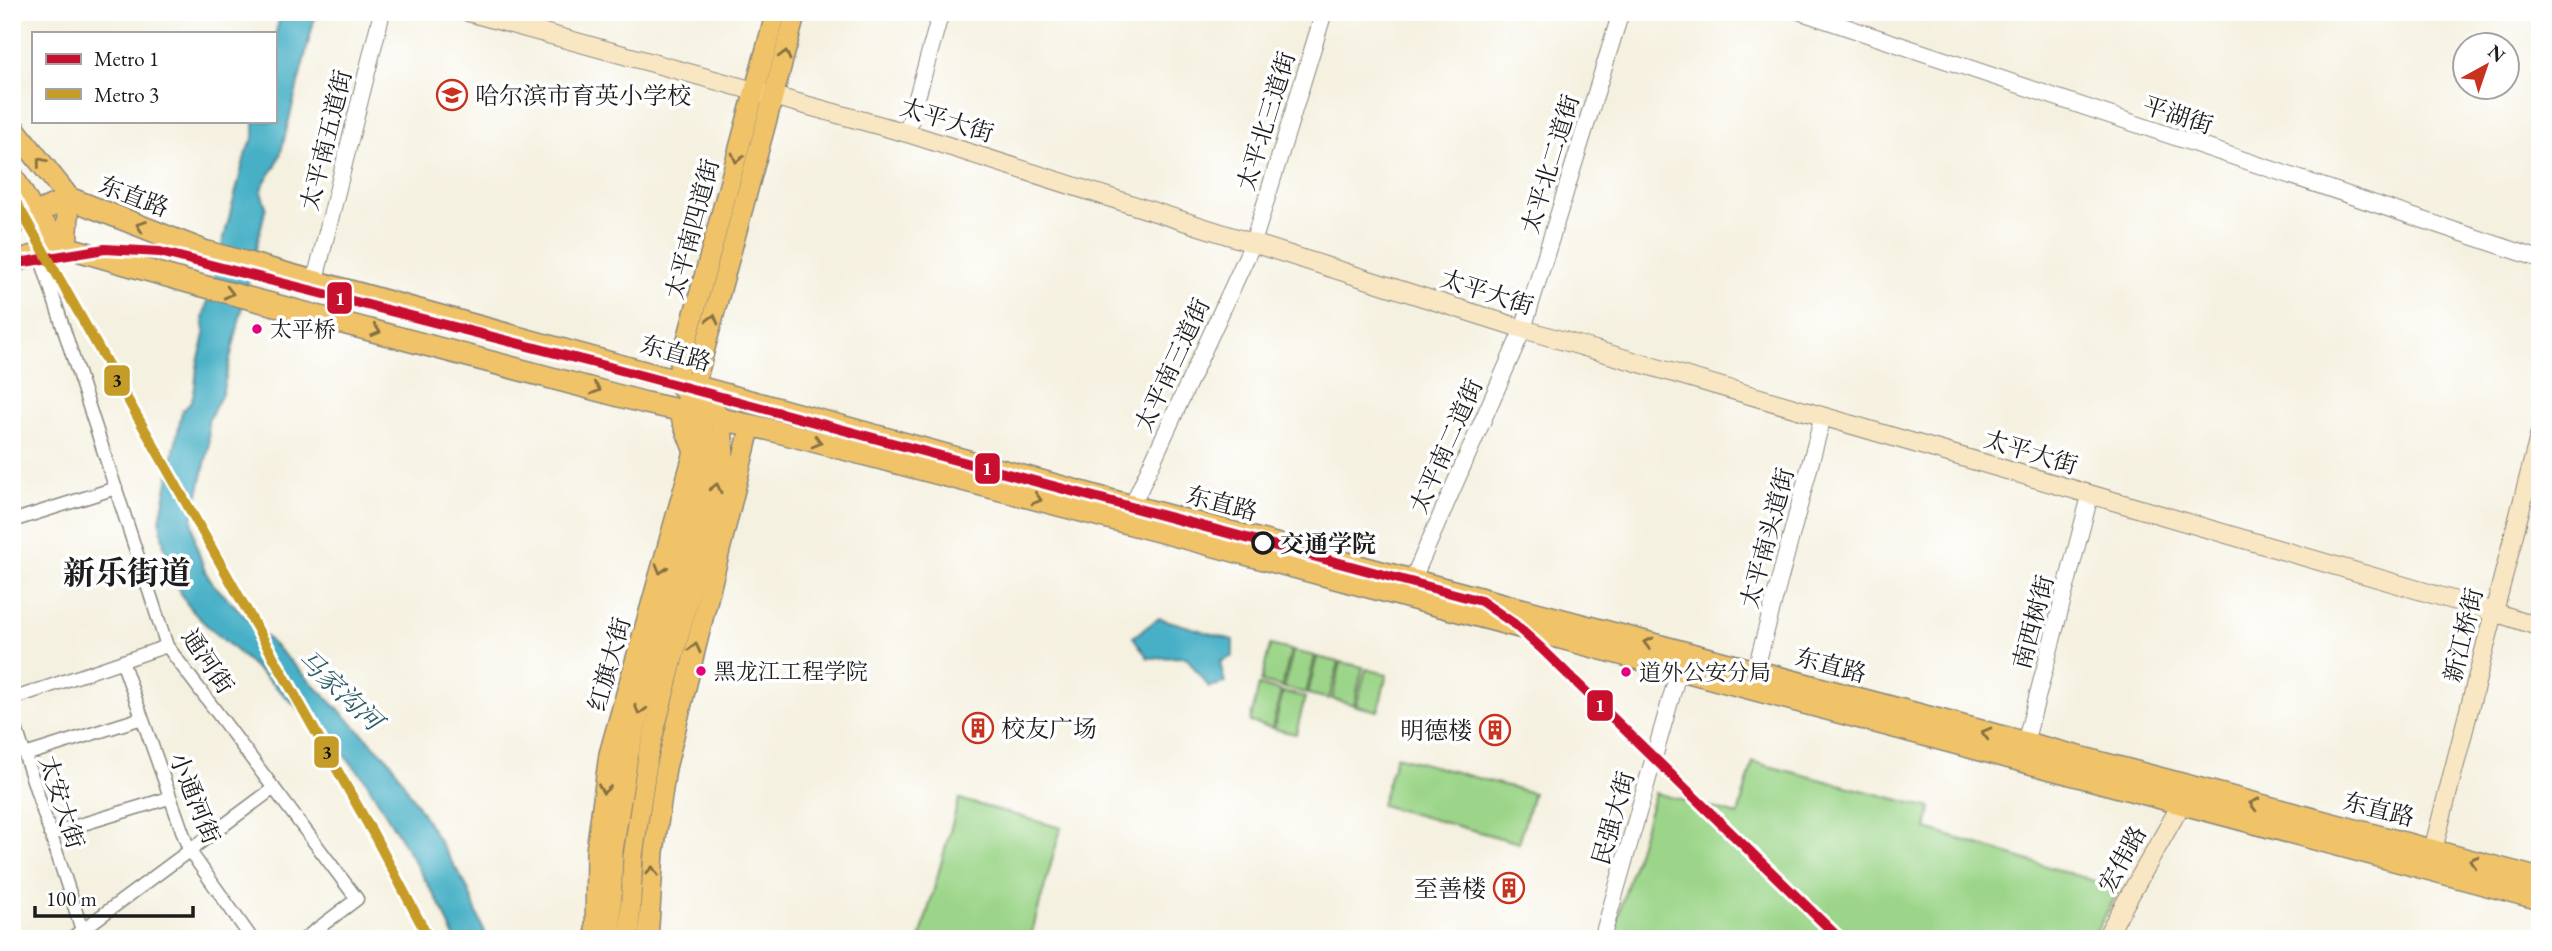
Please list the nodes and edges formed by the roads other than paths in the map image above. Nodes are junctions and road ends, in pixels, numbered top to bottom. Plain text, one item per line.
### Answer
1 (382, 12) edge
2 (468, 12) edge
3 (776, 12) edge
4 (796, 12) edge
5 (941, 12) edge
6 (1324, 12) edge
7 (1621, 12) edge
8 (1801, 12) edge
9 (764, 95) junction
10 (12, 126) edge
11 (906, 133) junction
12 (12, 175) edge
13 (69, 198) junction
14 (34, 214) junction
15 (12, 224) edge
16 (1252, 243) junction
17 (65, 247) junction
18 (39, 253) junction
19 (2540, 259) edge
20 (12, 262) edge
21 (314, 280) junction
22 (1522, 329) junction
23 (685, 382) junction
24 (678, 410) junction
25 (701, 415) junction
26 (1823, 416) junction
27 (722, 420) junction
28 (751, 425) junction
29 (2540, 433) edge
30 (716, 457) junction
31 (116, 488) junction
32 (2090, 496) junction
33 (1132, 506) junction
34 (12, 521) edge
35 (1412, 580) junction
36 (2494, 612) junction
37 (2540, 627) edge
38 (167, 646) junction
39 (122, 661) junction
40 (1679, 670) junction
41 (1755, 672) junction
42 (12, 699) edge
43 (12, 716) edge
44 (142, 718) junction
45 (2023, 752) junction
46 (25, 755) junction
47 (274, 788) junction
48 (169, 797) junction
49 (2182, 803) junction
50 (50, 834) junction
51 (189, 850) junction
52 (2433, 850) junction
53 (2540, 879) edge
54 (2540, 899) edge
55 (85, 934) edge
56 (70, 939) edge
57 (252, 939) edge
58 (304, 939) edge
59 (595, 939) edge
60 (610, 939) edge
61 (629, 939) edge
62 (648, 939) edge
63 (1602, 939) edge
64 (2105, 939) edge

1 - 21 street, 太平南五道街
2 - 9 main road, 太平大街
3 - 9 main road
9 -> 4 main road
5 - 11 street
6 - 16 street, 太平北三道街
7 - 22 street, 太平北二道街
8 - 19 street, 平湖街
9 - 11 main road, 太平大街
9 - 23 main road, 太平南四道街
13 -> 10 highway, 东直路
11 - 16 main road, 太平大街
12 - 14 highway
13 - 14 highway
13 - 17 highway
21 -> 13 highway, 东直路
14 - 15 highway
14 - 17 highway
16 - 22 main road, 太平大街
16 - 33 street, 太平南三道街
17 - 18 highway
17 -> 24 highway, 东直路
18 - 20 highway
18 - 31 street, 通河街
21 - 23 highway, 东直路
22 - 26 main road, 太平大街
22 - 35 street, 太平南二道街
23 - 25 main road
23 - 27 main road
23 - 33 highway, 东直路
24 - 25 highway, 东直路
24 -> 59 main road, 红旗大街
25 - 27 highway, 东直路
25 - 30 main road
26 - 32 main road, 太平大街
26 - 41 street, 太平南头道街
27 - 28 highway, 东直路
27 - 30 main road
28 -> 40 highway, 东直路
62 -> 28 main road
29 - 36 main road, 新江桥街
30 -> 60 main road, 红旗大街
61 -> 30 main road
31 - 34 street
31 - 38 street, 通河街
32 - 36 main road, 太平大街
32 - 45 street, 南西树街
33 - 35 highway, 东直路
41 -> 35 highway, 东直路
36 - 37 main road, 太平大街
36 - 52 main road, 新江桥街
38 - 39 street
38 - 47 street, 通河街
39 - 42 street
39 - 44 street, 小通河街
40 - 45 highway, 东直路
40 - 63 street, 民强大街
45 -> 41 highway, 东直路
43 - 46 street, 太安大街
44 - 46 street
44 - 48 street, 小通河街
45 - 49 highway, 东直路
52 -> 45 highway, 东直路
46 - 50 street, 太安大街
47 - 51 street
47 - 58 street, 通河街
48 - 50 street
48 - 51 street, 小通河街
49 - 54 highway, 东直路
49 - 64 main road, 宏伟路
50 - 55 street, 太安大街
51 - 55 street
51 - 57 street, 小通河街
53 -> 52 highway, 东直路
55 - 56 street

